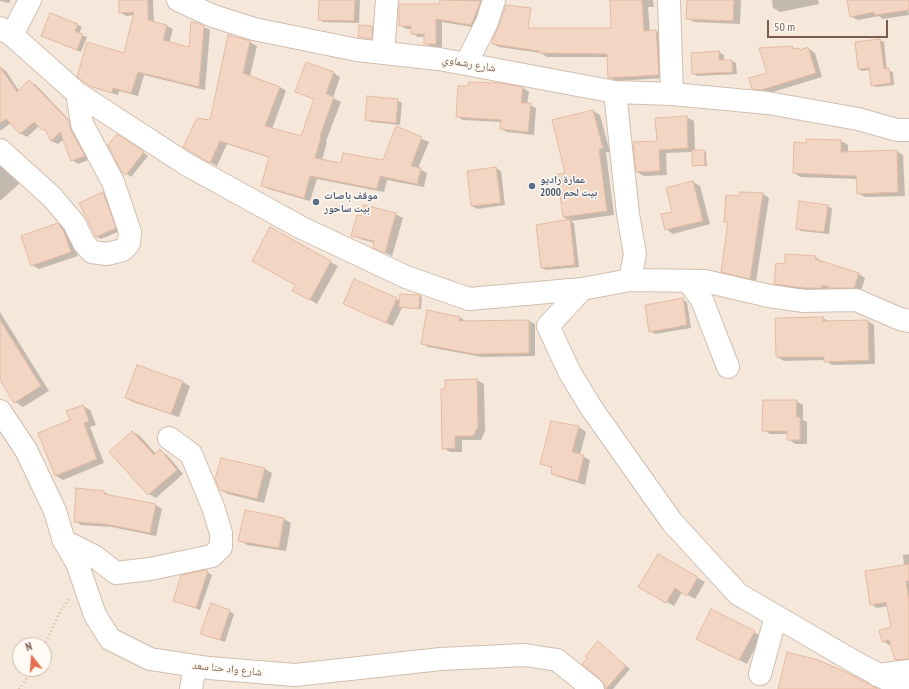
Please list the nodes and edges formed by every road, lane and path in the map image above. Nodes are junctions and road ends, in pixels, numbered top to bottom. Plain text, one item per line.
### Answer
1 (30, 0) edge
2 (178, 0) edge
3 (387, 0) edge
4 (494, 0) edge
5 (669, 0) edge
6 (6, 31) edge
7 (383, 53) junction
8 (466, 64) junction
9 (615, 92) junction
10 (77, 93) junction
11 (672, 94) junction
12 (909, 130) edge
13 (0, 150) edge
14 (630, 280) junction
15 (688, 281) junction
16 (582, 289) junction
17 (909, 320) edge
18 (728, 367) dead end
19 (0, 411) edge
20 (169, 438) dead end
21 (64, 541) junction
22 (82, 580) junction
23 (776, 616) junction
24 (48, 637) edge
25 (195, 666) junction
26 (909, 671) edge
27 (760, 674) dead end
28 (877, 674) junction
29 (28, 677) edge
30 (909, 688) edge
31 (19, 689) edge
32 (191, 689) edge
33 (593, 689) edge

1 - 6 street
2 - 7 street, شارع رشماوي
3 - 7 street
4 - 8 street
5 - 11 street
6 - 10 street
7 - 8 street, شارع رشماوي
8 - 9 street, شارع رشماوي
9 - 11 street, شارع رشماوي
9 - 14 street
10 - 13 street
10 - 16 street
11 - 12 street, شارع رشماوي
14 - 15 street
14 - 16 street
15 - 17 street
15 - 18 street
16 - 23 street
19 - 21 street, شارع واد حنا سعد
20 - 21 street
21 - 22 street, شارع واد حنا سعد
22 - 24 path
22 - 25 street, شارع واد حنا سعد
23 - 27 street
23 - 28 street
25 - 32 street
25 - 33 street, شارع واد حنا سعد
26 - 28 street
28 - 30 street
29 - 31 path

